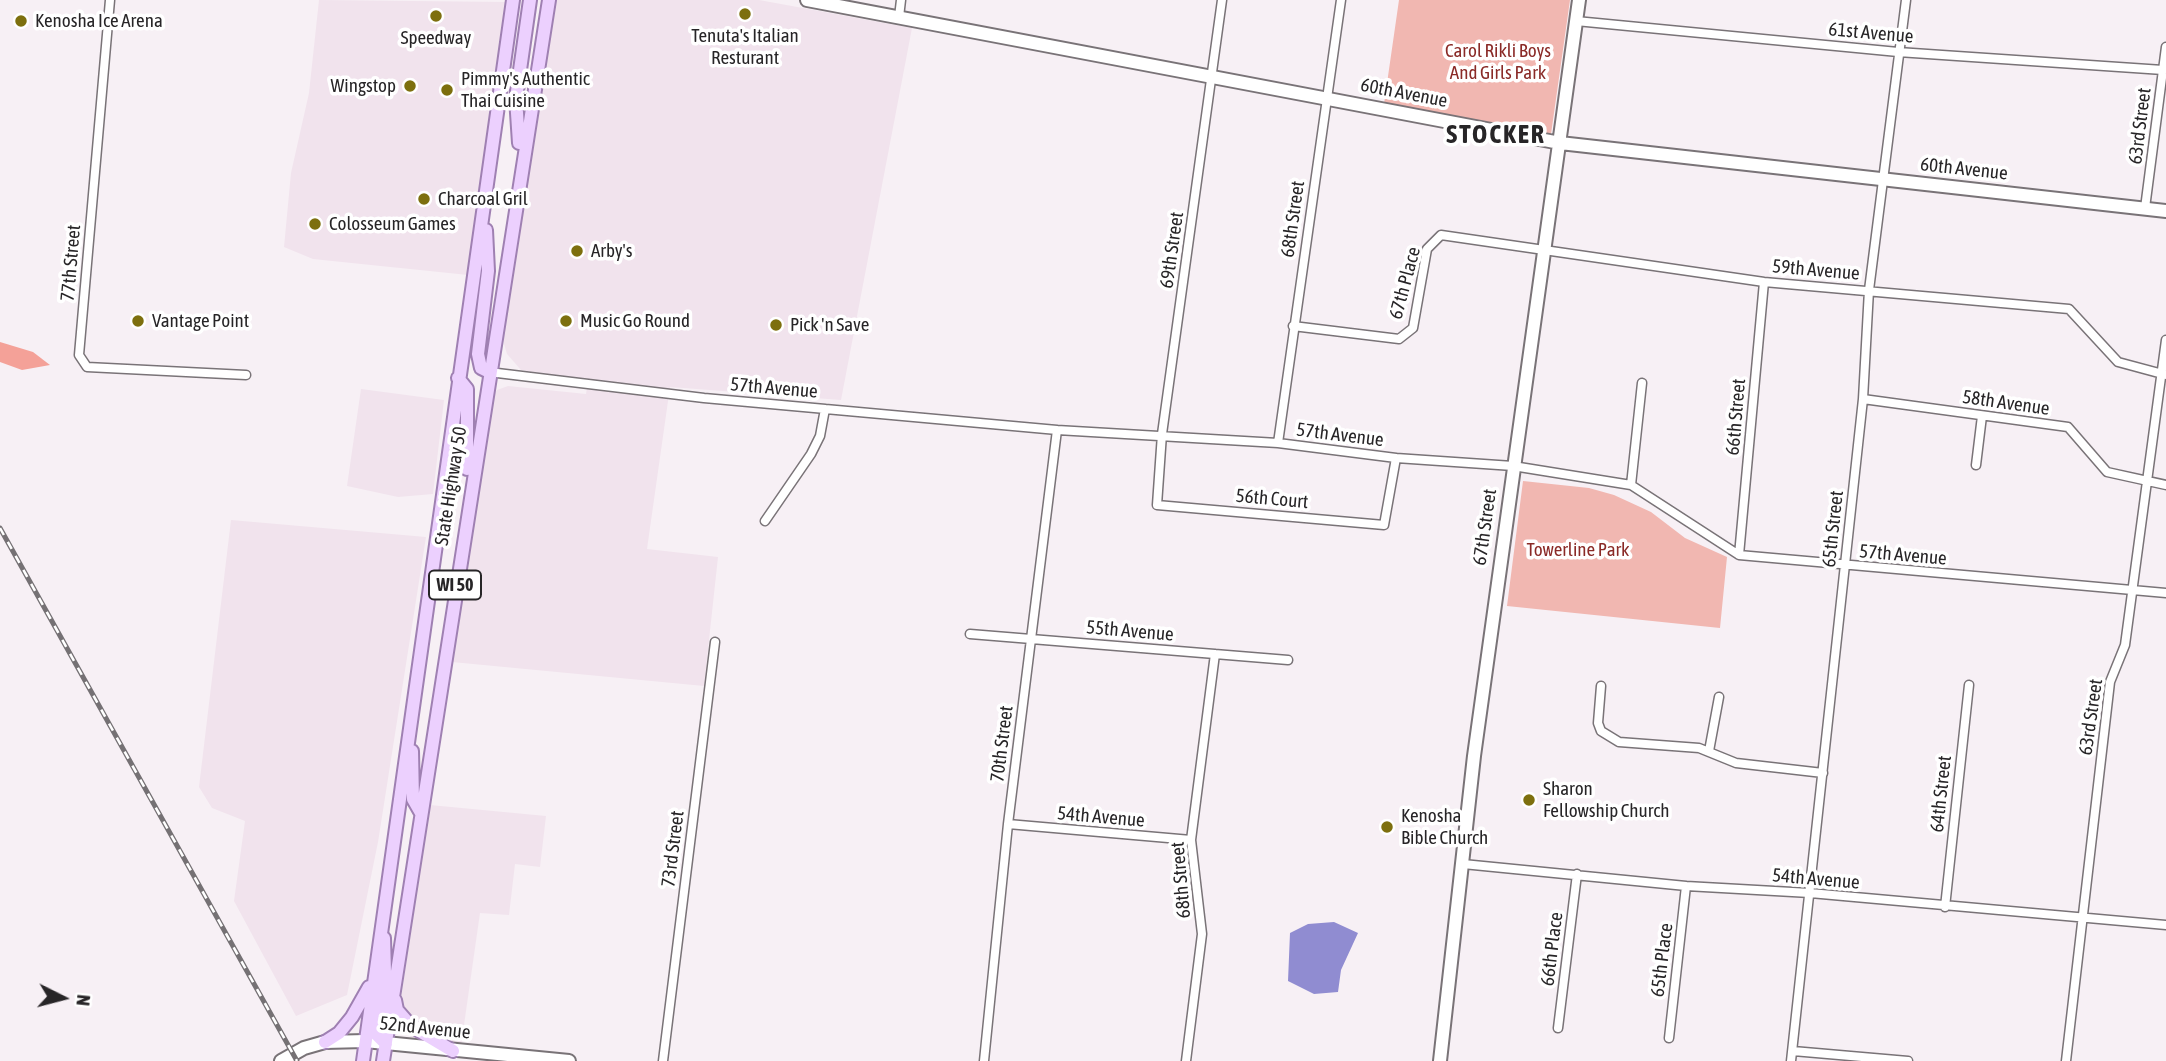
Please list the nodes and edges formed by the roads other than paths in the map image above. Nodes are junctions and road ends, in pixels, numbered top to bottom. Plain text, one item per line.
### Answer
1 (110, 0) edge
2 (530, 0) edge
3 (548, 0) edge
4 (558, 0) edge
5 (807, 0) edge
6 (901, 0) edge
7 (1222, 0) edge
8 (1340, 0) edge
9 (1579, 0) edge
10 (1906, 0) edge
11 (512, 2) edge
12 (900, 17) junction
13 (1576, 21) junction
14 (542, 37) junction
15 (2166, 47) edge
16 (1898, 52) junction
17 (2163, 70) junction
18 (1213, 78) junction
19 (1327, 97) junction
20 (1560, 143) junction
21 (521, 165) junction
22 (1882, 180) junction
23 (484, 202) junction
24 (2145, 208) junction
25 (2166, 211) edge
26 (1441, 235) joint
27 (1543, 251) junction
28 (1764, 282) junction
29 (1869, 290) junction
30 (1293, 326) junction
31 (2166, 340) edge
32 (489, 372) junction
33 (246, 375) dead end
34 (2164, 375) edge
35 (457, 379) junction
36 (1642, 383) dead end
37 (1863, 399) junction
38 (825, 409) junction
39 (1982, 416) junction
40 (1057, 430) junction
41 (1162, 434) junction
42 (1278, 443) junction
43 (1396, 458) junction
44 (1976, 465) dead end
45 (1513, 466) junction
46 (2145, 483) junction
47 (1631, 485) junction
48 (2166, 485) edge
49 (1157, 505) joint
50 (765, 521) dead end
51 (464, 532) junction
52 (1739, 555) junction
53 (1845, 566) junction
54 (2132, 590) junction
55 (2166, 593) edge
56 (970, 634) dead end
57 (1030, 638) junction
58 (715, 642) dead end
59 (1215, 654) junction
60 (1288, 660) dead end
61 (1969, 684) dead end
62 (1601, 685) dead end
63 (1719, 697) dead end
64 (410, 726) junction
65 (1709, 751) junction
66 (1824, 773) junction
67 (421, 813) junction
68 (1008, 824) junction
69 (1191, 840) junction
70 (1463, 864) junction
71 (1577, 874) junction
72 (1686, 886) junction
73 (1811, 893) junction
74 (1945, 907) junction
75 (383, 913) junction
76 (2082, 917) junction
77 (2166, 925) edge
78 (373, 981) junction
79 (394, 994) junction
80 (1558, 1028) dead end
81 (1668, 1038) dead end
82 (365, 1041) junction
83 (325, 1042) junction
84 (386, 1044) junction
85 (453, 1051) junction
86 (1793, 1051) junction
87 (493, 1058) edge
88 (281, 1061) edge
89 (363, 1061) edge
90 (372, 1061) edge
91 (383, 1061) edge
92 (569, 1061) edge
93 (663, 1061) edge
94 (984, 1061) edge
95 (1186, 1061) edge
96 (1440, 1061) edge
97 (1791, 1061) edge
98 (1908, 1061) edge
99 (2066, 1061) edge

1 - 33 street, 77th Street
2 - 21 main road
3 - 14 main road, State Highway 50 / WI 50
4 - 14 main road
5 - 12 street, 60th Avenue
6 - 12 street
7 - 18 street, 69th Street
8 - 19 street, 68th Street
9 - 13 street, 67th Street
10 - 16 street, 65th Street
11 - 23 main road, State Highway 50 / WI 50
12 - 18 street, 60th Avenue
13 - 16 street, 61st Avenue
13 - 20 street, 67th Street
14 - 21 main road, State Highway 50 / WI 50
15 - 17 street, 63rd Street
16 - 17 street, 61st Avenue
16 - 22 street, 65th Street
17 - 24 street, 63rd Street
18 - 19 street, 60th Avenue
18 - 41 street, 69th Street
19 - 20 street, 60th Avenue
19 - 30 street, 68th Street
20 - 22 street, 60th Avenue
20 - 27 street, 67th Street
21 - 32 main road, State Highway 50 / WI 50
22 - 24 street, 60th Avenue
22 - 29 street, 65th Street
23 - 32 main road
23 - 35 main road, State Highway 50 / WI 50
24 - 25 street, 60th Avenue
26 - 27 street, 59th Avenue
26 - 30 street, 67th Place
27 - 28 street, 59th Avenue
27 - 45 street, 67th Street
28 - 29 street, 59th Avenue
28 - 52 street, 66th Street
29 - 34 street, 59th Avenue
29 - 37 street, 65th Street
30 - 42 street, 68th Street
31 - 34 street, 63rd Street
32 - 38 street, 57th Avenue
32 - 51 main road, State Highway 50 / WI 50
34 - 46 street, 63rd Street
35 - 51 main road
35 - 64 main road, State Highway 50 / WI 50
36 - 47 street
37 - 39 street, 58th Avenue
37 - 53 street, 65th Street
38 - 40 street, 57th Avenue
38 - 50 street
39 - 44 street
39 - 46 street, 58th Avenue
40 - 41 street, 57th Avenue
40 - 57 street, 70th Street
41 - 42 street, 57th Avenue
41 - 49 street, 69th Street
42 - 43 street, 57th Avenue
43 - 45 street, 57th Avenue
43 - 49 street, 56th Court
45 - 47 street, 57th Avenue
45 - 70 street, 67th Street
46 - 48 street, 58th Avenue
46 - 54 street, 63rd Street
47 - 52 street, 57th Avenue
51 - 67 main road, State Highway 50 / WI 50
52 - 53 street, 57th Avenue
53 - 54 street, 57th Avenue
53 - 66 street, 65th Street
54 - 55 street, 57th Avenue
54 - 76 street, 63rd Street
56 - 57 street, 55th Avenue
57 - 59 street, 55th Avenue
57 - 68 street, 70th Street
58 - 93 street, 73rd Street
59 - 60 street, 55th Avenue
59 - 69 street, 68th Street
61 - 74 street, 64th Street
62 - 65 street
63 - 65 street
64 - 67 main road
64 - 75 main road, State Highway 50 / WI 50
65 - 66 street
66 - 73 street, 65th Street
67 - 79 main road, State Highway 50 / WI 50
68 - 69 street, 54th Avenue
68 - 94 street, 70th Street
69 - 95 street, 68th Street
70 - 71 street, 54th Avenue
70 - 96 street, 67th Street
71 - 72 street, 54th Avenue
71 - 80 street, 66th Place
72 - 73 street, 54th Avenue
72 - 81 street, 65th Place
73 - 74 street, 54th Avenue
73 - 86 street, 65th Street
74 - 76 street, 54th Avenue
75 - 78 main road, State Highway 50 / WI 50
75 - 84 main road
76 - 77 street, 54th Avenue
76 - 99 street, 63rd Street
78 - 82 main road, State Highway 50 / WI 50
78 - 83 main road
79 - 84 main road, State Highway 50 / WI 50
79 - 85 main road
82 - 83 street, 52nd Avenue
82 - 84 street, 52nd Avenue
82 - 89 main road, State Highway 50 / WI 50
82 - 90 main road
83 - 88 street, 52nd Avenue
84 - 85 street, 52nd Avenue
84 - 91 main road, State Highway 50 / WI 50
85 - 87 street, 52nd Avenue
86 - 97 street, 65th Street
86 - 98 street
87 - 92 street, 52nd Avenue

